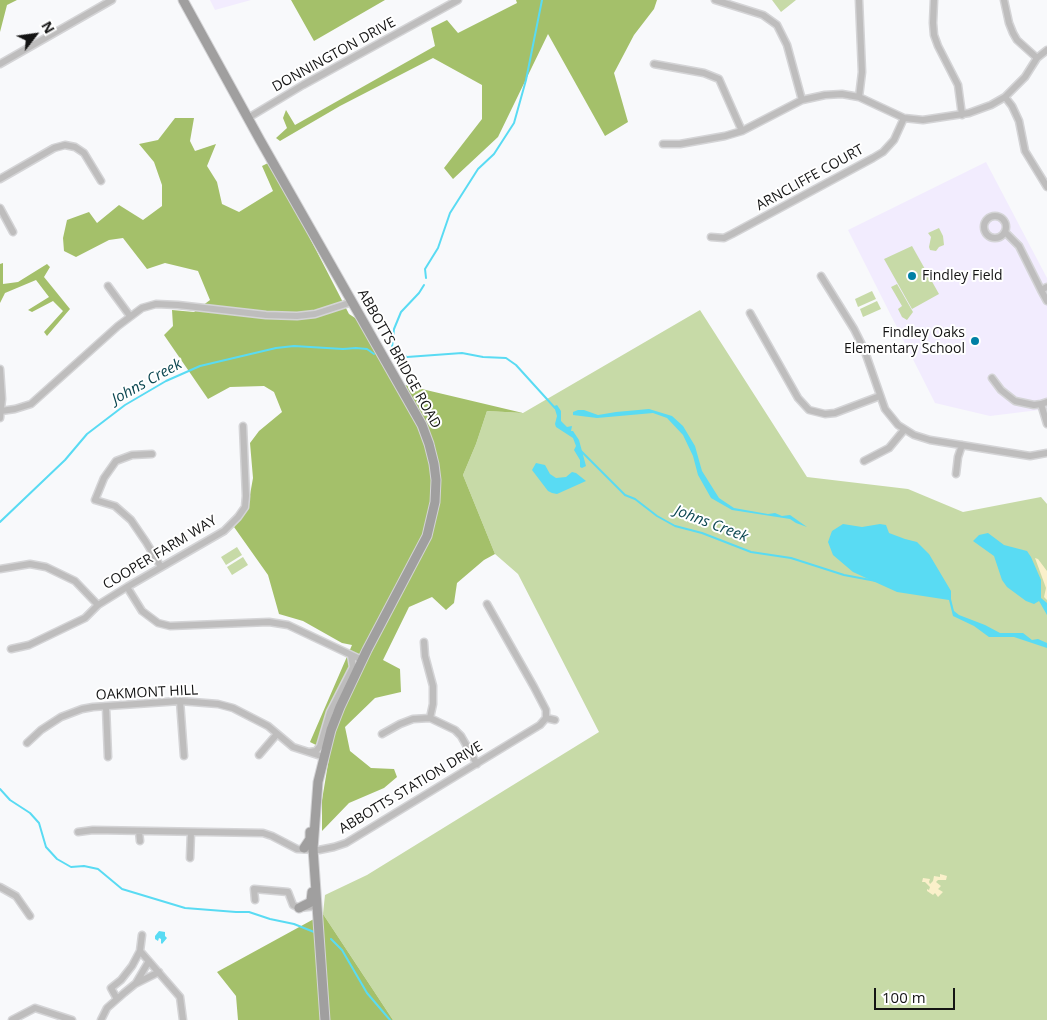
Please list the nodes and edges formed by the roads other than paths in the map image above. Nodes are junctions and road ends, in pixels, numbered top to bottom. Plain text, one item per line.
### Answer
1 (112, 0) edge
2 (183, 0) edge
3 (458, 0) edge
4 (715, 0) edge
5 (859, 0) edge
6 (934, 0) edge
7 (1004, 0) edge
8 (1047, 50) edge
9 (1037, 58) junction
10 (0, 64) edge
11 (654, 64) dead end
12 (1005, 97) junction
13 (859, 98) junction
14 (802, 100) junction
15 (962, 115) junction
16 (248, 118) junction
17 (904, 118) junction
18 (742, 131) junction
19 (663, 144) dead end
20 (0, 179) edge
21 (101, 181) dead end
22 (1047, 187) edge
23 (0, 208) edge
24 (13, 232) dead end
25 (1005, 232) dead end
26 (711, 237) dead end
27 (820, 276) dead end
28 (108, 286) dead end
29 (1044, 289) edge
30 (1047, 301) edge
31 (352, 302) junction
32 (750, 313) dead end
33 (130, 316) junction
34 (0, 368) edge
35 (992, 378) dead end
36 (880, 396) junction
37 (1044, 403) edge
38 (1, 411) edge
39 (0, 418) edge
40 (1047, 424) edge
41 (243, 426) dead end
42 (904, 430) junction
43 (962, 445) junction
44 (1047, 453) edge
45 (152, 454) dead end
46 (864, 461) dead end
47 (956, 474) dead end
48 (161, 567) junction
49 (0, 569) edge
50 (127, 587) junction
51 (487, 604) dead end
52 (98, 605) junction
53 (424, 642) dead end
54 (10, 649) dead end
55 (351, 655) junction
56 (362, 660) junction
57 (180, 701) junction
58 (106, 707) junction
59 (430, 718) junction
60 (546, 718) junction
61 (555, 720) dead end
62 (277, 734) junction
63 (382, 734) dead end
64 (27, 743) dead end
65 (304, 752) junction
66 (259, 755) dead end
67 (184, 756) dead end
68 (108, 757) dead end
69 (324, 757) junction
70 (477, 764) junction
71 (139, 831) junction
72 (78, 832) dead end
73 (191, 832) junction
74 (140, 841) dead end
75 (309, 849) junction
76 (190, 858) dead end
77 (314, 871) junction
78 (0, 888) edge
79 (255, 900) dead end
80 (299, 908) junction
81 (317, 910) junction
82 (30, 916) dead end
83 (142, 935) dead end
84 (140, 951) junction
85 (149, 961) junction
86 (158, 972) junction
87 (135, 984) junction
88 (117, 999) junction
89 (12, 1020) edge
90 (72, 1020) edge
91 (101, 1020) edge
92 (183, 1020) edge
93 (325, 1020) edge

1 - 10 street
2 - 16 main road, ABBOTTS BRIDGE ROAD
3 - 16 street, DONNINGTON DRIVE
4 - 14 street
5 - 13 street
6 - 15 street
7 - 9 street
8 - 9 street
9 - 12 street
11 - 18 street
12 - 15 street
12 - 22 street
13 - 14 street
13 - 17 street
14 - 18 street
15 - 17 street
16 - 31 main road, ABBOTTS BRIDGE ROAD
17 - 26 street, ARNCLIFFE COURT
18 - 19 street
20 - 21 street
23 - 24 street
25 - 29 street
27 - 36 street
28 - 33 street
29 - 30 street
31 - 33 street
31 - 56 main road, ABBOTTS BRIDGE ROAD
32 - 36 street
33 - 38 street
34 - 38 street
35 - 37 street
36 - 42 street
37 - 40 street
38 - 39 street
41 - 48 street, COOPER FARM WAY
42 - 43 street
42 - 46 street
43 - 44 street
43 - 47 street
45 - 48 street
48 - 50 street, COOPER FARM WAY
49 - 52 street
50 - 52 street, COOPER FARM WAY
50 - 55 street
51 - 60 street
52 - 54 street, COOPER FARM WAY
53 - 59 street
55 - 56 street
55 - 65 street
56 - 69 main road, ABBOTTS BRIDGE ROAD
57 - 58 street, OAKMONT HILL
57 - 62 street, OAKMONT HILL
57 - 67 street
58 - 64 street, OAKMONT HILL
58 - 68 street
59 - 63 street
59 - 70 street
60 - 61 street
60 - 70 street, ABBOTTS STATION DRIVE
62 - 65 street, OAKMONT HILL
62 - 66 street
65 - 69 street, OAKMONT HILL
69 - 75 main road, ABBOTTS BRIDGE ROAD
70 - 75 street, ABBOTTS STATION DRIVE
71 - 72 street, ABBOTTS STATION DRIVE
71 - 73 street, ABBOTTS STATION DRIVE
71 - 74 street
73 - 75 street, ABBOTTS STATION DRIVE
73 - 76 street
75 - 77 main road, ABBOTTS BRIDGE ROAD
77 - 80 main road, ABBOTTS BRIDGE ROAD
77 - 81 main road, ABBOTTS BRIDGE ROAD
78 - 82 street
79 - 80 street
80 - 81 street
81 - 93 main road, ABBOTTS BRIDGE ROAD
83 - 84 street
84 - 85 street
84 - 88 street
85 - 86 street
85 - 87 street
86 - 87 street
86 - 92 street
87 - 88 street
88 - 91 street
89 - 90 street

